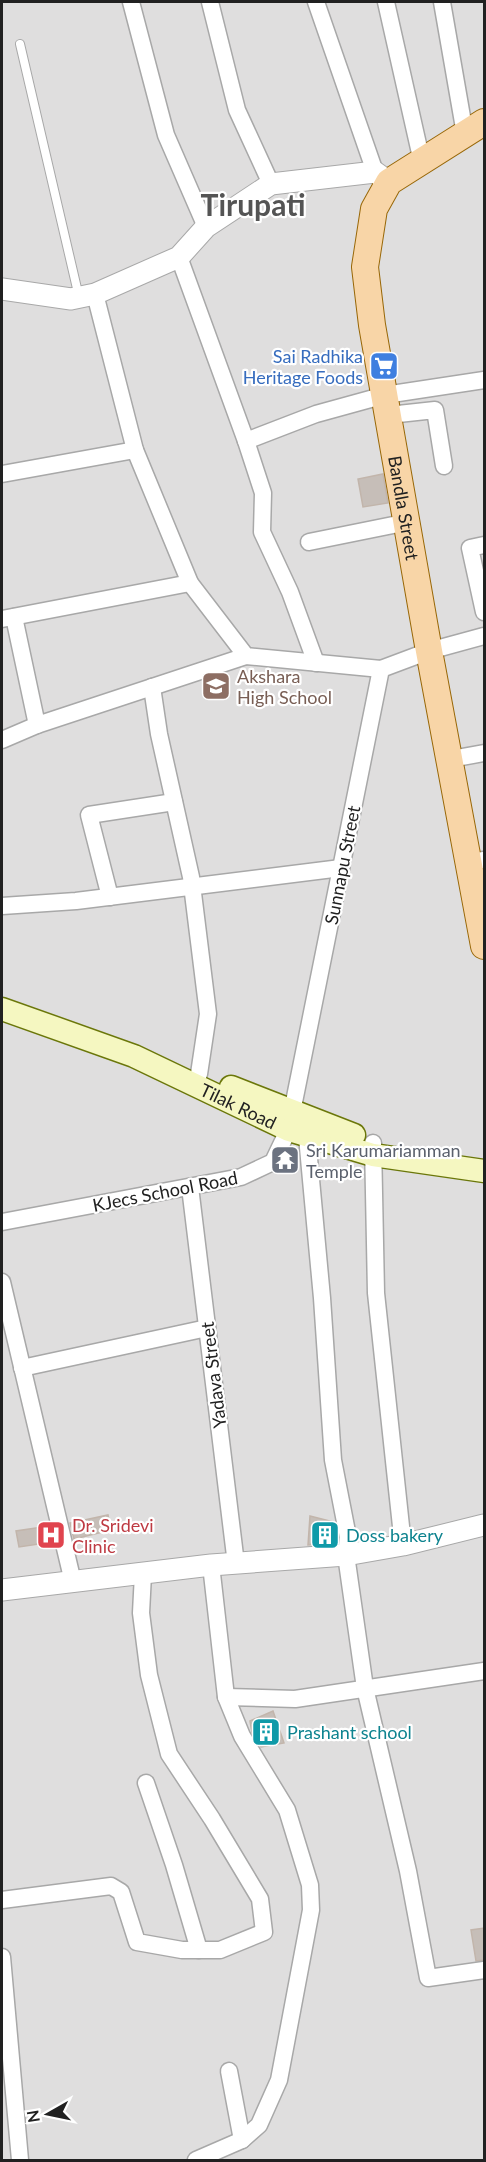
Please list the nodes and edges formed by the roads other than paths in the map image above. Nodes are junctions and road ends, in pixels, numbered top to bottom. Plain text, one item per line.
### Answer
1 (131, 2) edge
2 (210, 2) edge
3 (316, 2) edge
4 (386, 2) edge
5 (442, 2) edge
6 (20, 44) dead end
7 (475, 128) edge
8 (422, 162) junction
9 (382, 177) junction
10 (271, 184) junction
11 (206, 227) junction
12 (179, 257) junction
13 (2, 289) edge
14 (88, 296) junction
15 (484, 380) edge
16 (387, 405) junction
17 (246, 441) junction
18 (135, 450) junction
19 (444, 466) dead end
20 (2, 474) edge
21 (408, 522) junction
22 (309, 542) dead end
23 (484, 545) edge
24 (190, 582) junction
25 (484, 612) edge
26 (8, 618) edge
27 (484, 636) edge
28 (429, 651) junction
29 (246, 656) junction
30 (316, 663) junction
31 (381, 669) junction
32 (152, 687) junction
33 (37, 725) junction
34 (2, 740) edge
35 (484, 753) edge
36 (451, 759) junction
37 (174, 802) junction
38 (477, 861) edge
39 (341, 868) junction
40 (192, 887) junction
41 (110, 897) junction
42 (2, 906) edge
43 (484, 946) edge
44 (2, 995) edge
45 (2, 1009) edge
46 (199, 1074) junction
47 (298, 1121) junction
48 (373, 1149) junction
49 (484, 1157) edge
50 (484, 1171) edge
51 (190, 1187) junction
52 (2, 1222) edge
53 (2, 1282) edge
54 (207, 1328) junction
55 (22, 1368) junction
56 (484, 1525) edge
57 (403, 1545) junction
58 (346, 1555) junction
59 (236, 1564) junction
60 (211, 1565) junction
61 (143, 1574) junction
62 (74, 1582) junction
63 (2, 1590) edge
64 (484, 1671) edge
65 (365, 1688) junction
66 (226, 1697) junction
67 (146, 1783) dead end
68 (2, 1900) edge
69 (199, 1950) junction
70 (2, 1957) edge
71 (484, 1970) edge
72 (229, 2071) dead end
73 (8, 2104) edge
74 (242, 2140) junction
75 (20, 2160) edge
76 (196, 2160) edge

1 - 11 street
2 - 10 street
3 - 9 street
4 - 8 street
5 - 7 street
6 - 14 lane
7 - 8 main road, Bandla Street
8 - 9 main road, Bandla Street
9 - 10 street
9 - 16 main road, Bandla Street
10 - 11 street
11 - 12 street
12 - 14 street
12 - 17 street
13 - 14 street
14 - 18 street
15 - 16 street
16 - 17 street
16 - 19 street
16 - 21 main road, Bandla Street
17 - 30 street
18 - 20 street
18 - 24 street
21 - 22 street
21 - 28 main road, Bandla Street
23 - 25 street
24 - 26 street
24 - 29 street
26 - 33 street
27 - 28 street
28 - 31 street
28 - 36 main road, Bandla Street
29 - 30 street
29 - 32 street
30 - 31 street
31 - 39 street, Sunnapu Street
32 - 33 street
32 - 37 street
33 - 34 street
35 - 36 street
36 - 38 main road, Bandla Street
37 - 40 street
37 - 41 street
38 - 43 main road, Bandla Street
39 - 40 street
39 - 47 street, Sunnapu Street
40 - 41 street
40 - 46 street
41 - 42 street
44 - 46 main road, Tilak Road
45 - 47 main road, Tilak Road
46 - 47 main road, Tilak Road
47 - 48 main road, Tilak Road
47 - 51 street, KJecs School Road
47 - 58 street
48 - 49 main road, Tilak Road
48 - 50 main road, Tilak Road
48 - 57 street
51 - 52 street, KJecs School Road
51 - 54 street, Yadava Street
53 - 55 street
54 - 55 street
54 - 59 street, Yadava Street
55 - 62 street
56 - 57 street
57 - 58 street
58 - 59 street
58 - 65 street
59 - 60 street
60 - 61 street
60 - 66 street
61 - 62 street
61 - 69 street
62 - 63 street
64 - 65 street
65 - 66 street
65 - 71 street
66 - 74 street
67 - 69 street
68 - 69 street
70 - 73 street
72 - 74 street
73 - 75 street
74 - 76 street

